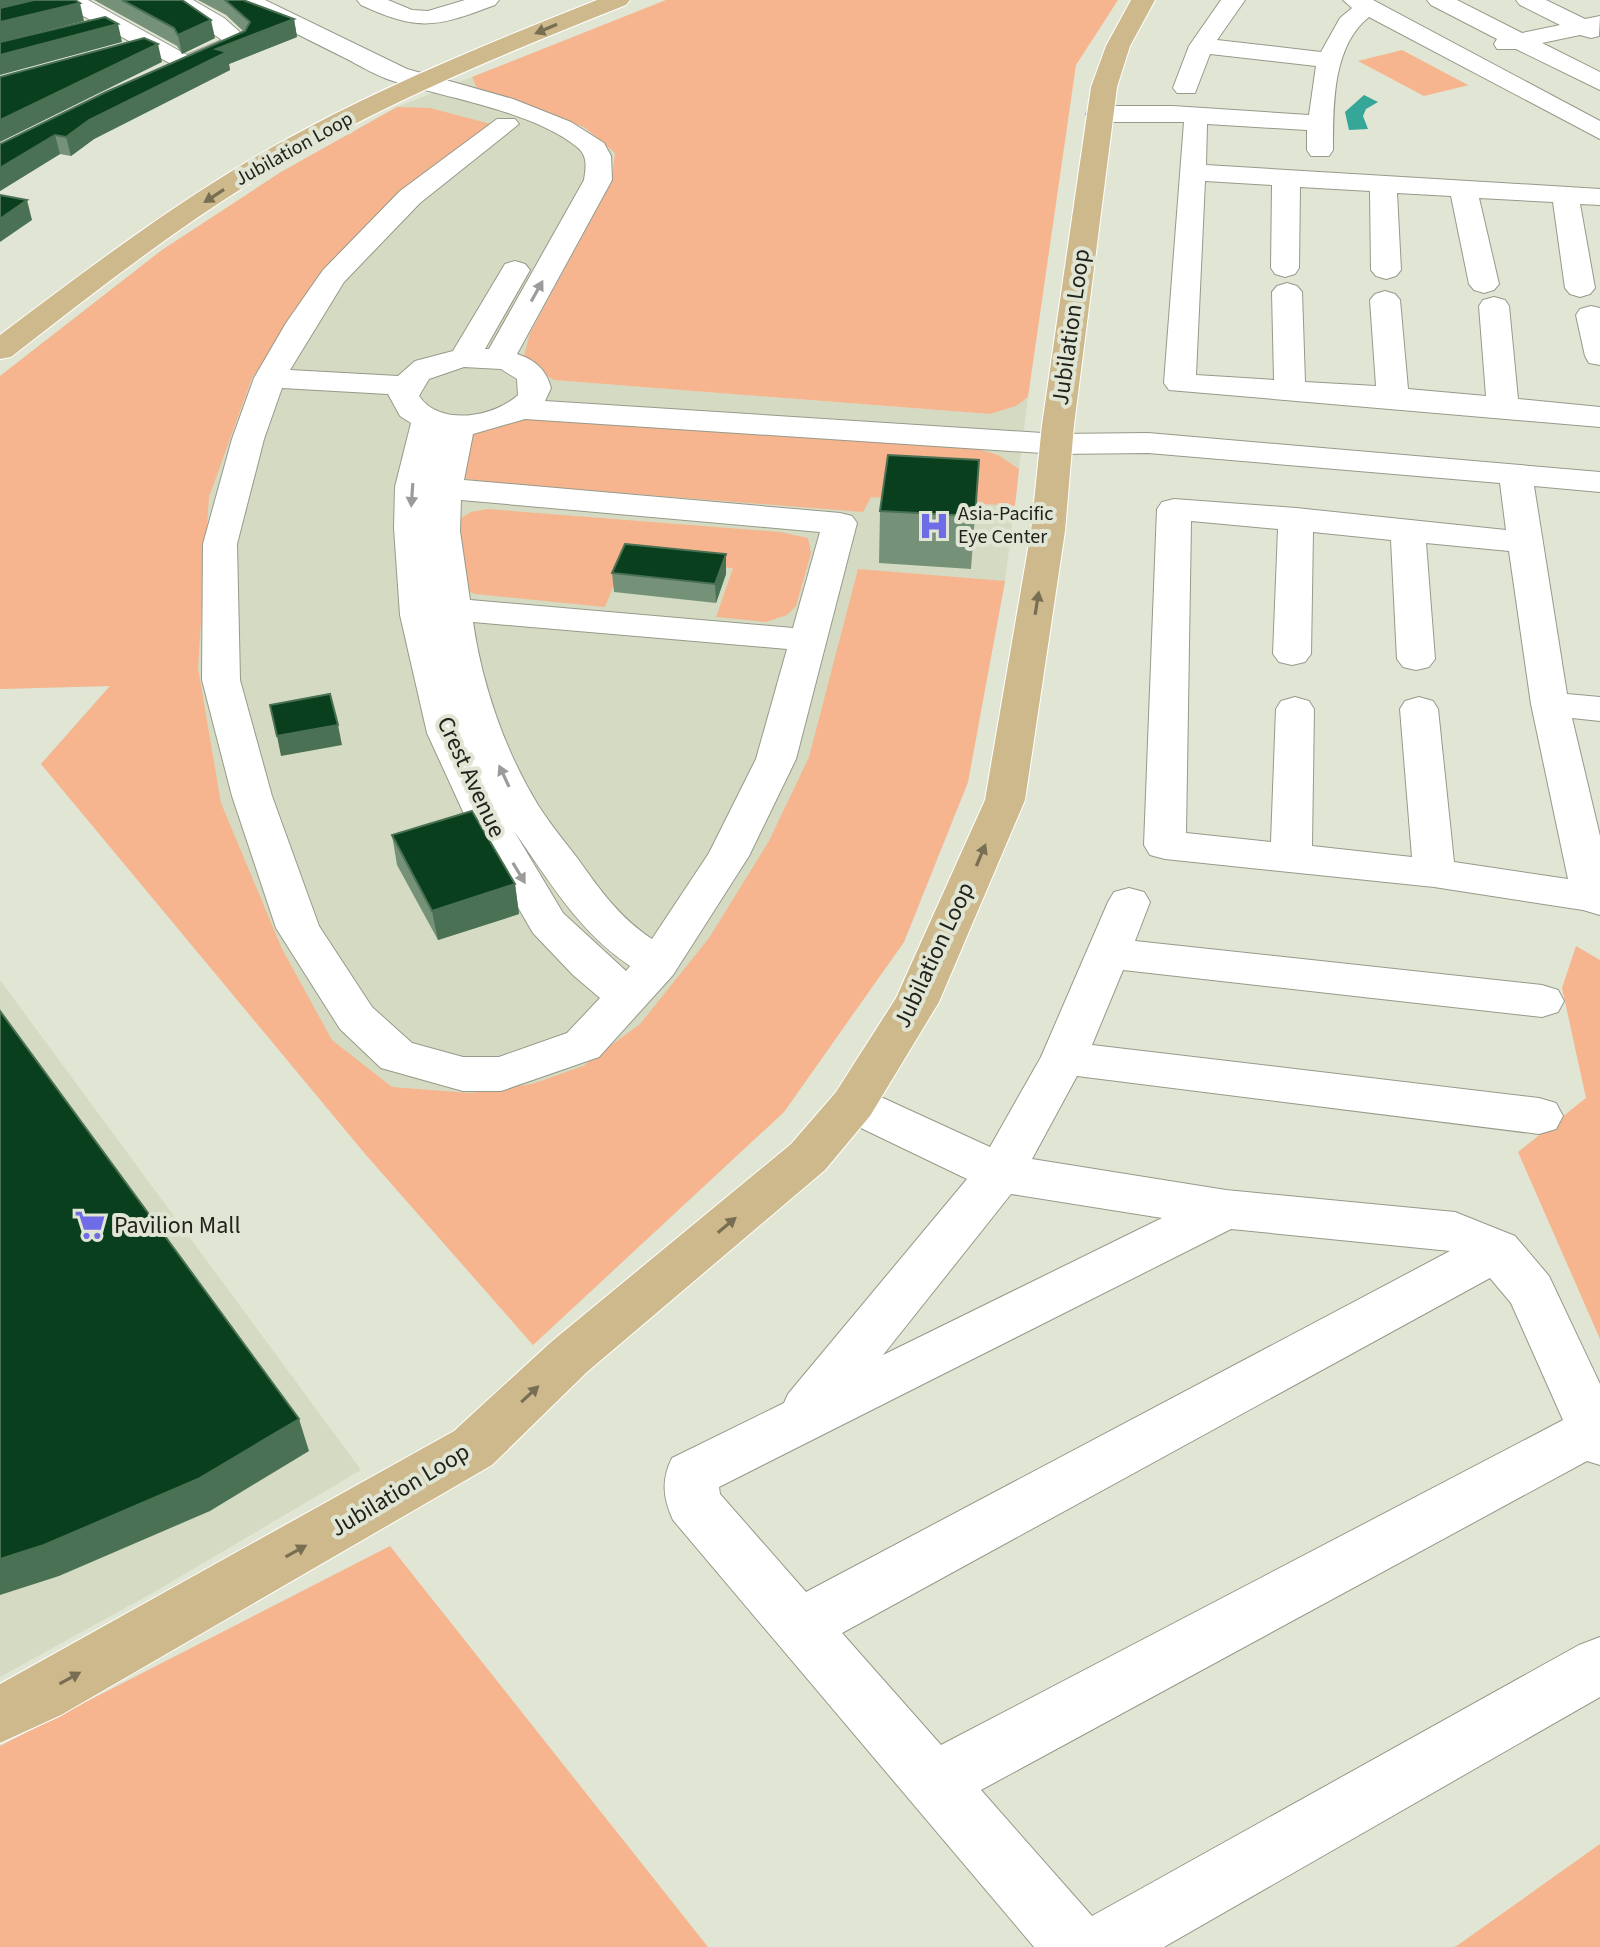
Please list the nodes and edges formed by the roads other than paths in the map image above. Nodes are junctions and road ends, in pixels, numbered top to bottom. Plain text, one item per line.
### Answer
1 (72, 0) edge
2 (176, 0) edge
3 (247, 0) edge
4 (369, 0) edge
5 (487, 0) edge
6 (618, 0) edge
7 (1143, 0) edge
8 (1233, 0) edge
9 (1439, 0) edge
10 (1528, 0) edge
11 (1361, 3) edge
12 (43, 7) edge
13 (113, 24) junction
14 (1594, 28) edge
15 (85, 30) edge
16 (1519, 42) junction
17 (151, 45) junction
18 (1201, 46) junction
19 (121, 53) edge
20 (1457, 55) junction
21 (1331, 60) junction
22 (186, 65) junction
23 (158, 77) edge
24 (411, 81) junction
25 (1600, 82) edge
26 (1101, 100) junction
27 (1183, 108) junction
28 (1319, 118) junction
29 (506, 124) junction
30 (1600, 131) edge
31 (570, 163) dead end
32 (1192, 172) junction
33 (1286, 178) junction
34 (1320, 180) junction
35 (1383, 185) junction
36 (1463, 189) junction
37 (1565, 194) junction
38 (1600, 197) edge
39 (527, 249) dead end
40 (0, 350) edge
41 (1600, 356) edge
42 (464, 358) junction
43 (499, 359) junction
44 (270, 378) junction
45 (405, 386) junction
46 (1290, 392) junction
47 (1393, 397) junction
48 (528, 399) junction
49 (1503, 409) junction
50 (1600, 417) edge
51 (444, 421) junction
52 (1057, 434) junction
53 (1515, 474) junction
54 (1600, 482) edge
55 (445, 488) junction
56 (1296, 518) junction
57 (1408, 531) junction
58 (1525, 542) junction
59 (436, 613) junction
60 (809, 640) junction
61 (1292, 654) dead end
62 (1416, 659) dead end
63 (1550, 704) junction
64 (1295, 709) dead end
65 (1419, 709) dead end
66 (1600, 709) edge
67 (1291, 858) junction
68 (1434, 873) junction
69 (1596, 899) edge
70 (1129, 902) dead end
71 (1107, 953) junction
72 (658, 964) junction
73 (628, 997) junction
74 (1542, 1001) dead end
75 (1064, 1058) junction
76 (853, 1104) junction
77 (1539, 1116) dead end
78 (1000, 1173) junction
79 (1226, 1209) junction
80 (1497, 1250) junction
81 (799, 1421) junction
82 (1597, 1436) edge
83 (799, 1626) junction
84 (1600, 1665) edge
85 (0, 1714) edge
86 (934, 1782) junction
87 (1076, 1947) edge
88 (1101, 1947) edge

1 - 12 street
1 - 13 street
2 - 22 street
3 - 24 street
4 - 5 street
6 -> 24 main road, Jubilation Loop
7 - 26 main road, Jubilation Loop
8 - 18 street
9 - 16 street
10 - 14 street
11 - 20 street
11 - 21 street
13 - 15 street
13 - 17 street
14 - 16 street
16 - 20 street
16 - 25 street
17 - 19 street
17 - 22 street
18 - 21 street
18 - 27 street
20 - 30 street
21 - 28 street
22 - 23 street
24 - 29 street
24 -> 40 main road, Jubilation Loop
43 -> 24 street
26 - 27 street
26 - 52 main road, Jubilation Loop
27 - 28 street
27 - 32 street
28 - 34 street
29 - 31 street
29 - 44 street
32 - 33 street
32 - 46 street
33 - 34 street
33 - 46 street
34 - 35 street
35 - 36 street
35 - 47 street
36 - 37 street
36 - 49 street
37 - 38 street
37 - 41 street
39 - 42 street
42 - 43 street
42 - 45 street
43 - 48 street
44 - 45 street
44 - 73 street
45 - 51 street
46 - 47 street
47 - 49 street
48 - 51 street
48 - 52 street
49 - 50 street
51 - 55 street, Crest Avenue
51 -> 59 street, Crest Avenue
52 - 53 street
76 -> 52 main road, Jubilation Loop
53 - 54 street
53 - 58 street
55 - 59 street, Crest Avenue
55 - 60 street
56 - 57 street
56 - 61 street
56 - 67 street
57 - 58 street
57 - 62 street
58 - 63 street
59 - 60 street
72 -> 59 street, Crest Avenue
59 -> 73 street, Crest Avenue
60 - 72 street
63 - 66 street
63 - 69 street
64 - 67 street
65 - 68 street
67 - 68 street
68 - 69 street
70 - 71 street
71 - 74 street
71 - 75 street
72 - 73 street
75 - 77 street
75 - 78 street
76 - 78 street
85 -> 76 main road, Jubilation Loop
78 - 79 street
78 - 81 street
79 - 80 street
79 - 81 street
80 - 82 street
80 - 83 street
81 - 83 street
82 - 86 street
83 - 86 street
84 - 88 street
86 - 87 street

